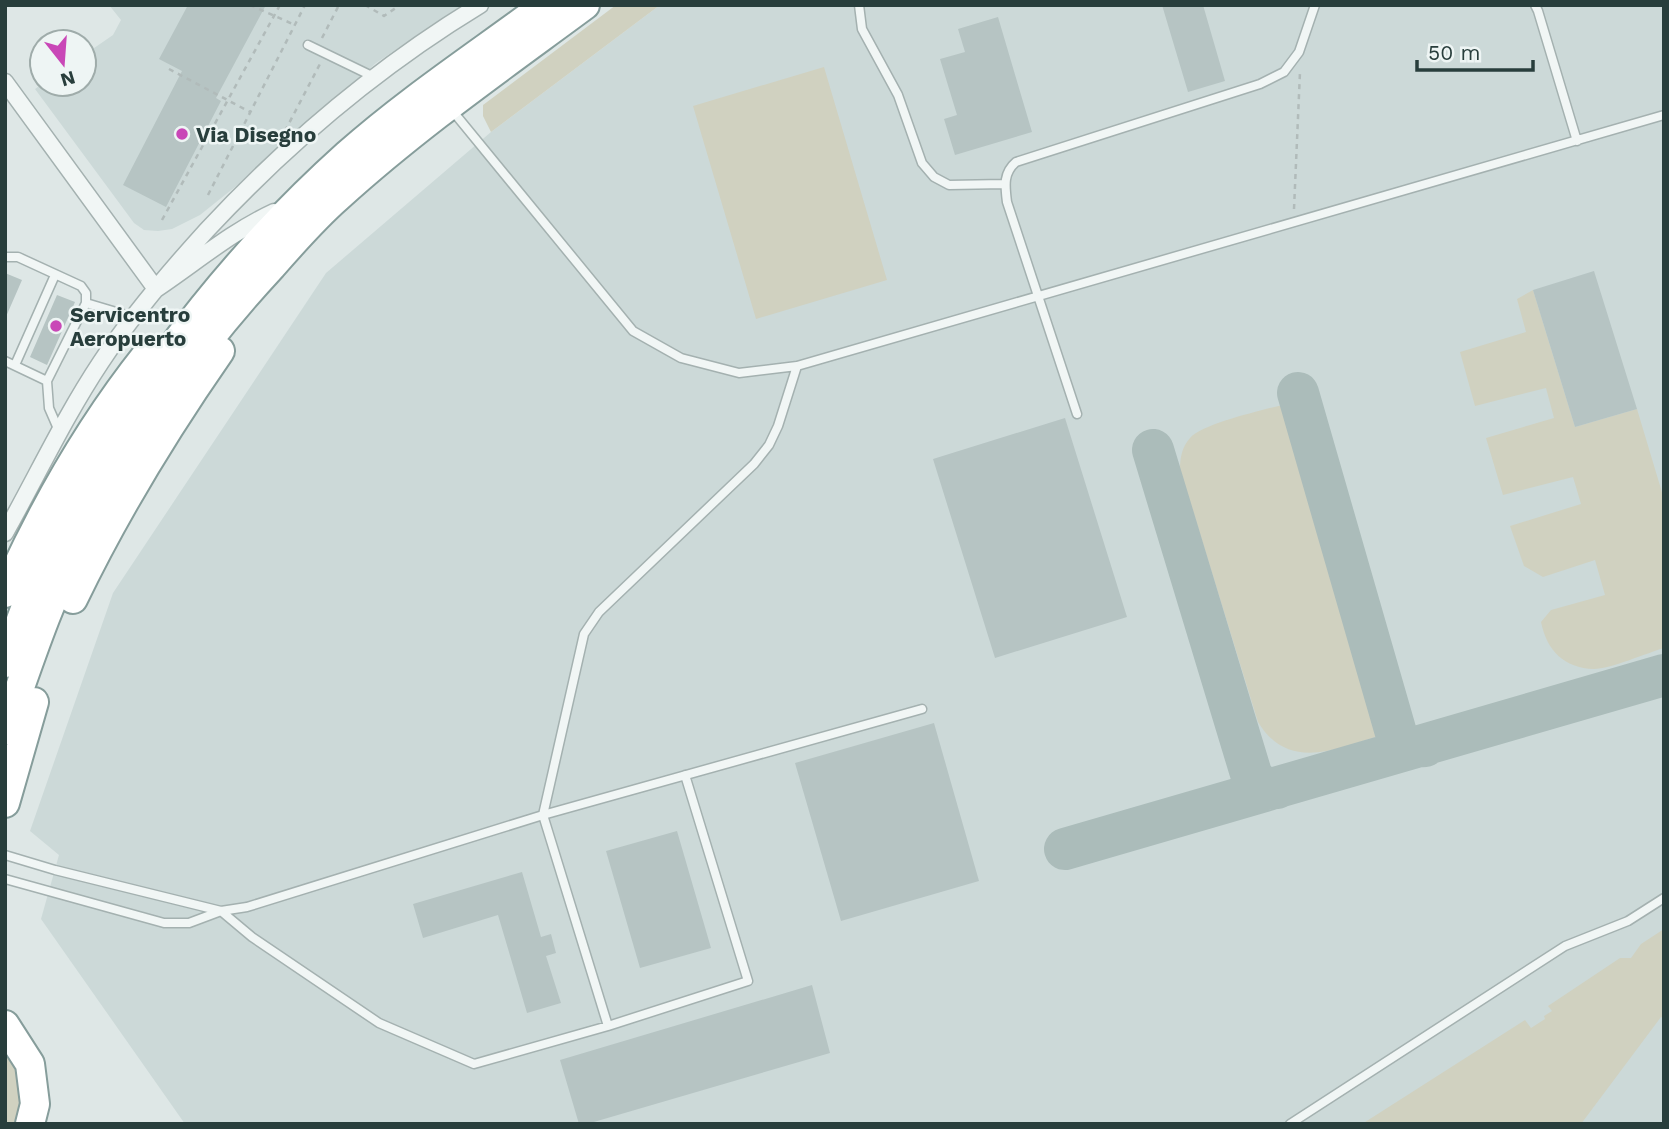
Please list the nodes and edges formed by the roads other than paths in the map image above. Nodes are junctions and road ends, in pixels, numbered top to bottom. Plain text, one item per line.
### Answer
1 (480, 5) edge
2 (545, 5) edge
3 (585, 5) edge
4 (859, 5) edge
5 (1315, 5) edge
6 (1537, 7) edge
7 (308, 45) dead end
8 (373, 77) junction
9 (5, 82) edge
10 (449, 106) junction
11 (1664, 115) edge
12 (1577, 141) junction
13 (1004, 184) junction
14 (304, 196) junction
15 (274, 212) junction
16 (5, 257) edge
17 (55, 275) junction
18 (259, 279) junction
19 (156, 289) junction
20 (1040, 297) junction
21 (86, 303) junction
22 (132, 317) junction
23 (5, 361) edge
24 (15, 365) junction
25 (797, 366) junction
26 (47, 381) junction
27 (1077, 414) dead end
28 (59, 431) junction
29 (5, 533) edge
30 (5, 593) edge
31 (5, 663) edge
32 (922, 709) dead end
33 (5, 730) edge
34 (685, 775) junction
35 (5, 803) edge
36 (543, 815) junction
37 (5, 855) edge
38 (5, 879) edge
39 (1664, 898) edge
40 (220, 911) junction
41 (608, 1026) junction
42 (6, 1028) edge
43 (36, 1116) edge
44 (1290, 1124) edge

1 - 8 street
2 - 14 highway
3 - 10 highway
4 - 13 lane
5 - 13 lane
6 - 12 lane
7 - 8 lane
8 - 19 street
9 - 19 street
10 - 18 highway
10 - 25 lane
11 - 12 lane
12 - 20 lane
13 - 20 lane
14 - 15 highway
14 - 31 highway
15 - 19 street
15 - 30 highway
16 - 17 lane
17 - 21 lane
17 - 24 lane
18 - 33 highway
18 - 35 highway
19 - 22 street
20 - 25 lane
20 - 27 lane
21 - 22 lane
21 - 26 lane
22 - 28 street
23 - 24 lane
24 - 26 lane
25 - 36 lane
26 - 28 lane
28 - 29 street
32 - 34 lane
34 - 36 lane
34 - 41 lane
36 - 40 lane
36 - 41 lane
37 - 40 lane
38 - 40 lane
39 - 44 lane
40 - 41 lane
42 - 43 highway

